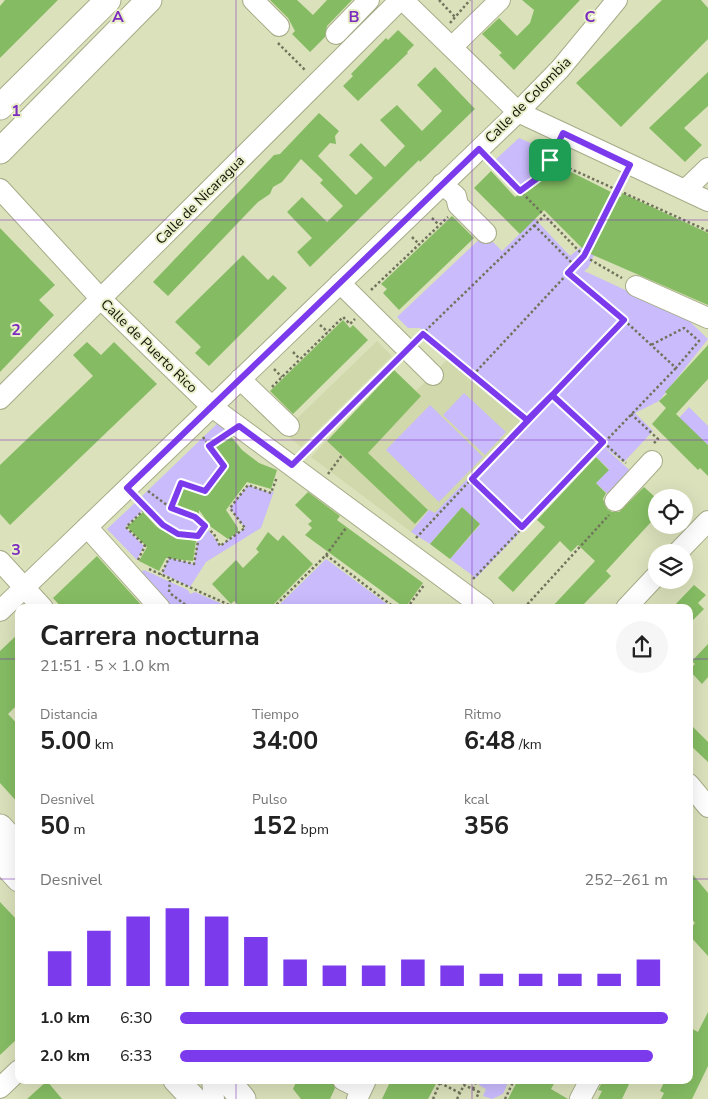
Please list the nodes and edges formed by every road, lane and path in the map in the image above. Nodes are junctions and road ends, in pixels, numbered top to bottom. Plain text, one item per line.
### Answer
1 (108, 0) edge
2 (149, 0) edge
3 (254, 0) edge
4 (369, 0) edge
5 (402, 0) edge
6 (439, 0) edge
7 (470, 0) edge
8 (486, 0) edge
9 (500, 0) edge
10 (617, 0) edge
11 (456, 17) junction
12 (279, 26) dead end
13 (336, 34) dead end
14 (445, 41) junction
15 (0, 107) edge
16 (518, 112) junction
17 (563, 133) junction
18 (479, 149) junction
19 (0, 151) edge
20 (550, 160) junction
21 (630, 165) junction
22 (708, 168) edge
23 (0, 188) edge
24 (685, 190) junction
25 (520, 191) junction
26 (617, 191) junction
27 (454, 197) junction
28 (708, 201) edge
29 (544, 216) junction
30 (534, 225) junction
31 (488, 231) dead end
32 (708, 231) edge
33 (584, 256) junction
34 (575, 266) junction
35 (568, 273) junction
36 (340, 283) junction
37 (636, 286) joint
38 (101, 299) junction
39 (362, 305) junction
40 (708, 318) edge
41 (624, 320) junction
42 (423, 334) junction
43 (651, 345) junction
44 (407, 349) junction
45 (676, 368) junction
46 (432, 375) dead end
47 (473, 375) junction
48 (240, 380) junction
49 (552, 395) junction
50 (265, 396) junction
51 (0, 400) edge
52 (212, 407) junction
53 (631, 414) junction
54 (527, 420) junction
55 (239, 426) junction
56 (290, 430) dead end
57 (603, 442) junction
58 (652, 454) joint
59 (342, 455) dead end
60 (292, 465) junction
61 (630, 467) dead end
62 (472, 479) junction
63 (131, 484) junction
64 (321, 486) junction
65 (272, 490) dead end
66 (146, 508) junction
67 (171, 508) junction
68 (612, 508) joint
69 (357, 513) junction
70 (708, 521) edge
71 (87, 526) junction
72 (205, 526) junction
73 (522, 527) junction
74 (198, 536) junction
75 (686, 544) edge
76 (406, 549) junction
77 (326, 555) junction
78 (0, 560) edge
79 (136, 563) dead end
80 (145, 568) dead end
81 (161, 575) junction
82 (437, 579) junction
83 (170, 580) junction
84 (648, 585) edge
85 (24, 587) junction
86 (462, 591) junction
87 (39, 604) edge
88 (156, 604) edge
89 (185, 604) edge
90 (227, 604) edge
91 (277, 604) edge
92 (390, 604) edge
93 (411, 604) edge
94 (479, 604) edge
95 (528, 604) edge
96 (630, 604) edge
97 (0, 611) edge
98 (693, 789) edge
99 (708, 806) edge
100 (0, 827) edge
101 (15, 844) edge
102 (0, 858) edge
103 (15, 875) edge
104 (15, 1074) edge
105 (212, 1084) edge
106 (230, 1084) edge
107 (440, 1084) edge
108 (446, 1084) edge
109 (475, 1084) edge
110 (512, 1084) edge
111 (588, 1084) edge
112 (0, 1088) edge
113 (472, 1089) junction
114 (460, 1093) junction
115 (214, 1099) edge
116 (243, 1099) edge
117 (432, 1099) edge
118 (457, 1099) edge
119 (476, 1099) edge
120 (505, 1099) edge
121 (580, 1099) edge

1 - 15 main road
2 - 19 main road
3 - 12 street
4 - 13 street
5 - 14 street
5 - 38 street, Calle de Nicaragua
6 - 11 path
7 - 11 path
8 - 14 street
9 - 14 street
10 - 16 street, Calle de Colombia
11 - 14 path
14 - 16 street
16 - 17 street
16 - 18 street, Calle de Colombia
17 - 20 path
17 - 21 street
18 - 25 path
18 - 27 street, Calle de Colombia
20 - 25 path
20 - 26 path
21 - 24 street
21 - 26 path
22 - 24 street
23 - 38 street, Calle de Puerto Rico
24 - 28 street
25 - 29 path
26 - 32 path
26 - 33 path
27 - 31 street
27 - 36 street, Calle de Colombia
27 - 39 path
29 - 30 path
29 - 33 path
30 - 34 path
30 - 42 path
33 - 34 path
33 - 37 path
34 - 35 path
35 - 41 path
35 - 47 path
36 - 39 street
36 - 48 street, Calle de Colombia
37 - 40 street
38 - 51 street, Calle de Nicaragua
38 - 52 street, Calle de Puerto Rico
39 - 44 street
39 - 50 path
41 - 43 path
41 - 49 path
42 - 44 path
42 - 47 path
43 - 45 path
43 - 45 path
44 - 46 street
44 - 60 path
45 - 53 path
47 - 54 path
48 - 50 street
48 - 52 street, Calle de Colombia
49 - 54 path
49 - 57 path
50 - 56 street
52 - 55 street, Calle de Puerto Rico
52 - 63 street, Calle de Colombia
53 - 57 path
53 - 58 path
54 - 62 path
55 - 60 street, Calle de Puerto Rico
55 - 67 path
57 - 61 path
57 - 73 path
58 - 68 street
59 - 64 path
60 - 64 street, Calle de Puerto Rico
62 - 73 path
62 - 76 path
63 - 66 path
63 - 67 path
63 - 71 street, Calle de Colombia
64 - 69 street, Calle de Puerto Rico
65 - 72 path
66 - 74 path
66 - 79 path
67 - 72 path
68 - 95 path
69 - 76 street, Calle de Puerto Rico
69 - 77 path
70 - 75 street
71 - 85 street, Calle de Colombia
71 - 88 street
72 - 74 path
73 - 86 path
74 - 81 path
76 - 82 street, Calle de Puerto Rico
77 - 91 path
77 - 92 path
78 - 85 street
80 - 81 path
81 - 83 path
82 - 86 street, Calle de Puerto Rico
82 - 93 path
83 - 89 path
83 - 90 path
84 - 96 street
85 - 87 street
85 - 97 street, Calle de Colombia
86 - 94 street, Calle de Puerto Rico
98 - 99 street
100 - 101 main road
102 - 103 main road
104 - 112 street
105 - 115 street
106 - 116 main road
107 - 117 path
108 - 114 path
109 - 113 path
110 - 120 path
111 - 121 street
113 - 114 path
113 - 119 path
114 - 118 path

